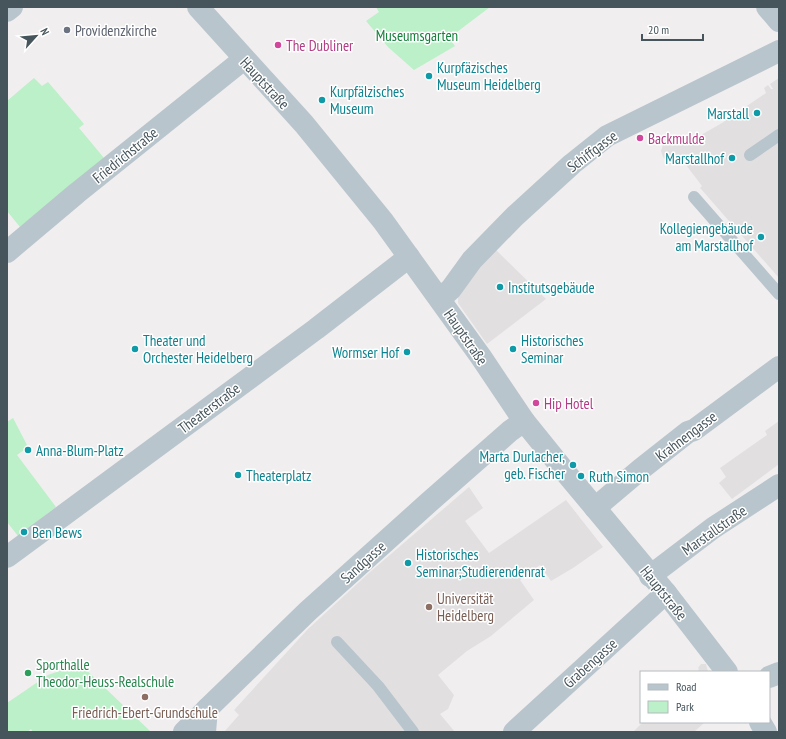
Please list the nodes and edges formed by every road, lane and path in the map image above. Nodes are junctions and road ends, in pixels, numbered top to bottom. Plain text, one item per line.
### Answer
1 (12, 7) edge
2 (767, 7) edge
3 (200, 8) edge
4 (7, 11) edge
5 (779, 20) edge
6 (779, 51) edge
7 (244, 59) junction
8 (779, 135) edge
9 (750, 155) dead end
10 (694, 198) dead end
11 (10, 243) edge
12 (409, 258) junction
13 (779, 294) edge
14 (440, 299) junction
15 (779, 367) edge
16 (524, 421) junction
17 (779, 485) edge
18 (595, 508) junction
19 (7, 557) edge
20 (650, 576) junction
21 (666, 593) junction
22 (337, 642) dead end
23 (726, 671) edge
24 (207, 709) junction
25 (761, 723) edge
26 (184, 732) edge
27 (205, 732) edge
28 (413, 732) edge
29 (514, 732) edge
30 (766, 732) edge

1 - 4 street
2 - 5 street
3 - 7 street, Hauptstraße
6 - 14 street, Schiffgasse
7 - 11 street, Friedrichstraße
7 - 12 street, Hauptstraße
8 - 9 lane
10 - 13 lane
12 - 14 street, Hauptstraße
12 - 19 street, Theaterstraße
14 - 16 street, Hauptstraße
15 - 18 street, Krahnengasse
16 - 18 street, Hauptstraße
16 - 24 street, Sandgasse
17 - 20 street, Marstallstraße
18 - 20 street, Hauptstraße
20 - 21 street, Hauptstraße
21 - 23 street, Hauptstraße
21 - 29 street, Grabengasse
22 - 28 lane
24 - 26 street, Sandgasse
24 - 27 street
25 - 30 street

